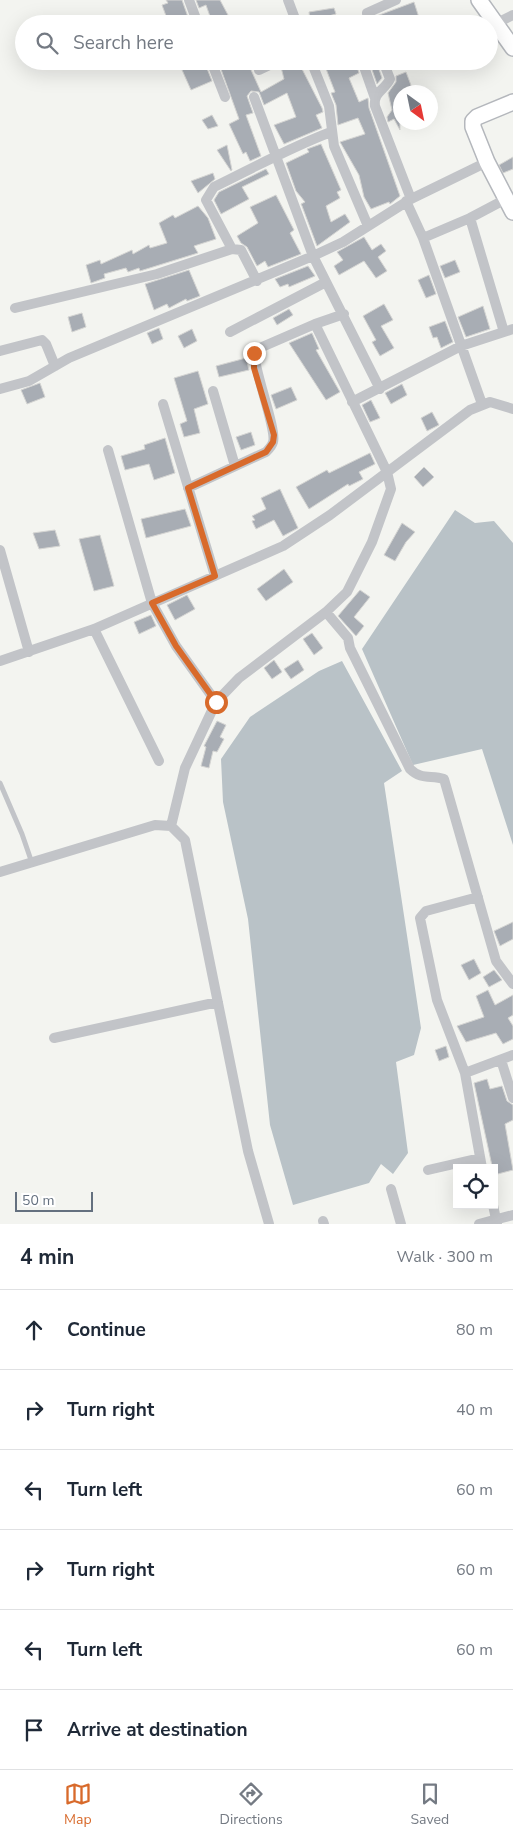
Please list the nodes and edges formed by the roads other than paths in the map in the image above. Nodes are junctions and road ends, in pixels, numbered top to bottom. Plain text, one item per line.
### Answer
1 (189, 0) edge
2 (288, 0) edge
3 (396, 0) edge
4 (479, 0) edge
5 (195, 15) edge
6 (294, 15) edge
7 (367, 15) edge
8 (489, 15) edge
9 (513, 15) edge
10 (498, 22) edge
11 (498, 28) edge
12 (513, 48) edge
13 (214, 70) edge
14 (315, 70) edge
15 (365, 70) edge
16 (387, 70) edge
17 (224, 97) dead end
18 (254, 98) dead end
19 (375, 98) junction
20 (513, 102) edge
21 (331, 132) junction
22 (276, 158) junction
23 (487, 162) junction
24 (408, 200) junction
25 (510, 205) edge
26 (470, 218) junction
27 (368, 226) junction
28 (423, 238) junction
29 (232, 249) junction
30 (313, 256) junction
31 (257, 282) junction
32 (326, 282) junction
33 (15, 308) dead end
34 (344, 314) junction
35 (314, 324) junction
36 (508, 330) edge
37 (230, 332) dead end
38 (461, 346) junction
39 (0, 351) edge
40 (55, 366) junction
41 (0, 389) edge
42 (380, 389) junction
43 (213, 391) dead end
44 (352, 402) junction
45 (163, 404) dead end
46 (482, 404) junction
47 (513, 409) edge
48 (108, 450) dead end
49 (234, 466) junction
50 (388, 472) junction
51 (188, 488) junction
52 (0, 550) edge
53 (215, 576) junction
54 (152, 603) junction
55 (326, 612) junction
56 (94, 629) junction
57 (29, 652) junction
58 (0, 661) edge
59 (216, 702) junction
60 (159, 761) dead end
61 (0, 783) edge
62 (171, 826) junction
63 (32, 863) junction
64 (0, 872) edge
65 (478, 897) junction
66 (513, 984) edge
67 (218, 1002) junction
68 (54, 1038) dead end
69 (513, 1055) edge
70 (501, 1060) junction
71 (465, 1073) junction
72 (513, 1098) edge
73 (481, 1163) edge
74 (428, 1170) dead end
75 (391, 1189) dead end
76 (494, 1209) edge
77 (513, 1215) edge
78 (497, 1222) edge
79 (269, 1224) edge
80 (401, 1224) edge
81 (479, 1224) edge

1 - 5 street
2 - 6 street
3 - 7 street
4 - 8 main road
9 - 10 street
11 - 12 main road
13 - 17 street
14 - 21 street
15 - 19 street
16 - 19 street
18 - 22 street
19 - 24 street
20 - 23 main road
21 - 22 street
21 - 27 street
22 - 29 street
22 - 30 street
23 - 24 street
23 - 25 main road
24 - 27 street
24 - 28 street
25 - 26 street
26 - 28 street
26 - 36 street
27 - 30 street
28 - 38 street
29 - 31 street
29 - 33 street
30 - 31 street
30 - 32 street
31 - 40 street
32 - 34 street
32 - 37 street
34 - 35 street
34 - 42 street
35 - 44 street
35 - 49 street
36 - 38 street
38 - 42 street
38 - 46 street
39 - 40 street
40 - 41 street
42 - 44 street
43 - 49 street
44 - 50 street
45 - 51 street
46 - 47 street
46 - 50 street
48 - 54 street
49 - 51 street
50 - 53 street
50 - 55 street
51 - 53 street
52 - 57 street
53 - 54 street
54 - 56 street
54 - 59 street
55 - 59 street
55 - 65 street
56 - 57 street
56 - 60 street
57 - 58 street
59 - 62 street
61 - 63 lane
62 - 63 street
62 - 67 street
63 - 64 street
65 - 66 street
65 - 71 street
67 - 68 street
67 - 79 street
69 - 70 street
70 - 71 street
70 - 72 street
71 - 73 street
73 - 74 street
75 - 80 street
76 - 78 street
77 - 78 street
78 - 81 street

